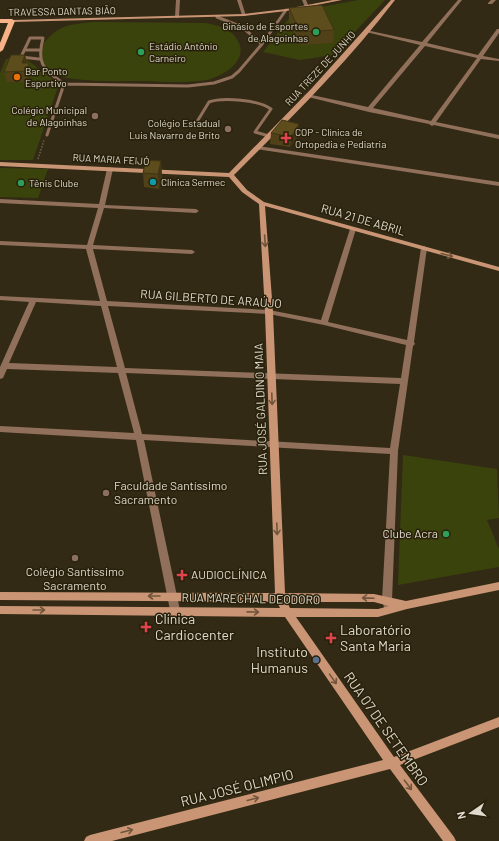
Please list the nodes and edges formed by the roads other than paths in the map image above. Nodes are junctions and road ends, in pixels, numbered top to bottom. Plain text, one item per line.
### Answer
1 (178, 0) edge
2 (239, 0) edge
3 (304, 0) edge
4 (340, 0) edge
5 (393, 0) edge
6 (460, 0) edge
7 (307, 6) junction
8 (286, 10) junction
9 (244, 15) junction
10 (177, 17) junction
11 (217, 17) junction
12 (0, 21) edge
13 (12, 21) junction
14 (499, 30) edge
15 (368, 31) junction
16 (262, 44) junction
17 (423, 45) junction
18 (0, 50) edge
19 (24, 50) junction
20 (40, 50) junction
21 (479, 57) junction
22 (39, 58) junction
23 (499, 60) edge
24 (64, 84) junction
25 (306, 96) junction
26 (369, 110) junction
27 (432, 124) junction
28 (196, 125) dead end
29 (46, 135) road end
30 (269, 136) junction
31 (499, 137) edge
32 (258, 148) junction
33 (0, 164) edge
34 (110, 169) junction
35 (231, 175) junction
36 (499, 184) edge
37 (0, 201) edge
38 (262, 202) junction
39 (102, 206) junction
40 (196, 211) dead end
41 (353, 228) junction
42 (0, 243) edge
43 (89, 248) junction
44 (424, 248) junction
45 (192, 252) dead end
46 (499, 269) edge
47 (0, 298) edge
48 (34, 299) junction
49 (102, 303) junction
50 (269, 312) junction
51 (324, 323) junction
52 (411, 344) junction
53 (5, 366) junction
54 (121, 371) junction
55 (0, 376) edge
56 (272, 376) junction
57 (405, 381) junction
58 (0, 429) edge
59 (139, 436) junction
60 (274, 444) junction
61 (394, 450) junction
62 (499, 586) edge
63 (0, 596) edge
64 (173, 596) junction
65 (280, 597) junction
66 (387, 600) junction
67 (407, 605) junction
68 (0, 610) edge
69 (175, 610) junction
70 (388, 611) junction
71 (287, 612) junction
72 (499, 722) edge
73 (392, 763) junction
74 (90, 841) edge
75 (450, 841) edge

1 - 10 street
2 - 9 street
3 - 7 street
4 - 7 street, TRAVESSA DANTAS BIÃO
5 - 15 street, RUA TREZE DE JUNHO
6 - 17 street
7 - 8 street, TRAVESSA DANTAS BIÃO
8 - 9 street, TRAVESSA DANTAS BIÃO
8 - 16 lane
9 - 11 street, TRAVESSA DANTAS BIÃO
10 - 11 street, TRAVESSA DANTAS BIÃO
10 - 13 street, TRAVESSA DANTAS BIÃO
11 - 16 lane
12 - 13 main road, TRAVESSA DANTAS BIÃO
13 - 18 main road
14 - 21 street
15 - 17 street
15 - 25 street, RUA TREZE DE JUNHO
16 - 24 lane
17 - 21 street
17 - 26 street
19 - 20 lane
19 - 20 lane
19 - 22 lane
20 - 22 lane
21 - 23 street
21 - 27 street
22 - 24 lane
24 - 29 lane
25 - 26 street
25 - 30 street, RUA TREZE DE JUNHO
26 - 27 street
27 - 31 street
28 - 30 lane
30 - 32 street, RUA TREZE DE JUNHO
32 - 35 street
32 - 36 street
33 - 34 street, RUA MARIA FEIJÓ
34 - 35 street, RUA MARIA FEIJÓ
34 - 39 street
35 - 38 street, RUA 21 DE ABRIL
37 - 39 street
38 - 41 street, RUA 21 DE ABRIL
38 -> 50 street, RUA JOSÉ GALDINO MAIA
39 - 40 street
39 - 43 street
41 - 44 street, RUA 21 DE ABRIL
41 - 51 street
42 - 43 street
43 - 45 street
43 - 49 street
44 -> 46 street, RUA 21 DE ABRIL
44 - 52 street
47 - 48 street, RUA GILBERTO DE ARAÚJO
48 - 49 street, RUA GILBERTO DE ARAÚJO
48 - 53 street
49 - 50 street, RUA GILBERTO DE ARAÚJO
49 - 54 street
50 - 51 street, RUA GILBERTO DE ARAÚJO
50 - 56 street, RUA JOSÉ GALDINO MAIA
51 - 52 street, RUA GILBERTO DE ARAÚJO
52 - 57 street
53 - 54 street
53 - 55 street
54 - 56 street
54 - 59 street
56 - 57 street
56 -> 60 street, RUA JOSÉ GALDINO MAIA
57 - 61 street
58 - 59 street
59 - 60 street
59 - 64 street
60 - 61 street
60 -> 65 street, RUA JOSÉ GALDINO MAIA
61 - 66 street
62 - 67 street, RUA MARECHAL DEODORO
64 -> 63 street
64 - 65 street
64 - 69 street
66 -> 65 street
65 - 71 street, RUA JOSÉ GALDINO MAIA
66 - 67 street
66 - 70 street
67 - 70 street, RUA MARECHAL DEODORO
68 -> 69 street, RUA MARECHAL DEODORO
69 -> 71 street, RUA MARECHAL DEODORO
70 - 71 street, RUA MARECHAL DEODORO
71 -> 73 street, RUA 07 DE SETEMBRO
72 - 73 street, RUA JOSÉ OLIMPIO
74 -> 73 street, RUA JOSÉ OLIMPIO
73 -> 75 street, RUA 07 DE SETEMBRO

